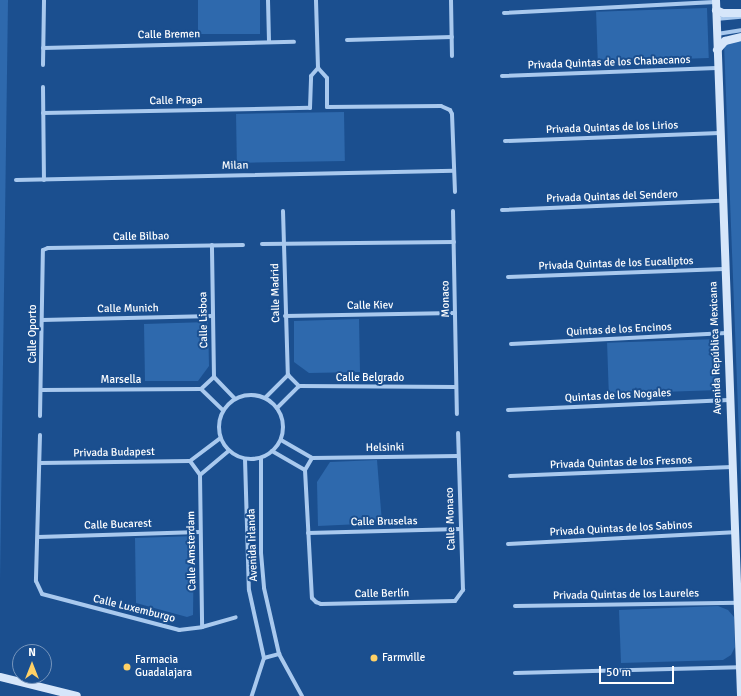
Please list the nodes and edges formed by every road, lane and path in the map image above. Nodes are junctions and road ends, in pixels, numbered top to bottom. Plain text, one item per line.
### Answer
1 (44, 0) edge
2 (268, 0) edge
3 (316, 0) edge
4 (451, 0) edge
5 (716, 4) edge
6 (504, 13) dead end
7 (741, 13) edge
8 (741, 17) edge
9 (716, 19) junction
10 (741, 30) edge
11 (717, 34) junction
12 (741, 37) edge
13 (452, 38) junction
14 (347, 40) dead end
15 (269, 42) junction
16 (294, 42) dead end
17 (43, 48) junction
18 (717, 50) junction
19 (452, 56) dead end
20 (43, 65) dead end
21 (318, 68) junction
22 (717, 68) junction
23 (502, 76) dead end
24 (43, 87) dead end
25 (43, 113) junction
26 (720, 133) junction
27 (505, 141) dead end
28 (454, 171) junction
29 (16, 180) dead end
30 (44, 180) junction
31 (455, 192) dead end
32 (721, 202) junction
33 (502, 210) dead end
34 (284, 211) dead end
35 (453, 211) dead end
36 (454, 242) junction
37 (284, 243) junction
38 (262, 244) dead end
39 (243, 245) dead end
40 (212, 246) junction
41 (41, 252) joint
42 (724, 268) junction
43 (508, 277) dead end
44 (455, 313) junction
45 (213, 316) junction
46 (285, 316) junction
47 (42, 320) junction
48 (727, 333) junction
49 (511, 344) dead end
50 (288, 375) junction
51 (214, 377) junction
52 (299, 386) junction
53 (456, 387) junction
54 (201, 388) junction
55 (41, 390) junction
56 (265, 398) junction
57 (235, 399) junction
58 (729, 400) junction
59 (277, 408) junction
60 (223, 410) junction
61 (508, 410) dead end
62 (457, 414) dead end
63 (40, 416) dead end
64 (458, 433) dead end
65 (40, 435) dead end
66 (220, 438) junction
67 (281, 440) junction
68 (272, 451) junction
69 (229, 452) junction
70 (458, 456) junction
71 (261, 458) junction
72 (312, 458) junction
73 (245, 459) junction
74 (190, 461) junction
75 (40, 463) junction
76 (732, 467) junction
77 (305, 470) junction
78 (200, 475) junction
79 (510, 476) dead end
80 (460, 529) junction
81 (200, 532) junction
82 (734, 532) junction
83 (308, 533) junction
84 (38, 537) junction
85 (508, 544) dead end
86 (738, 580) edge
87 (455, 601) joint
88 (739, 603) edge
89 (515, 606) dead end
90 (236, 617) dead end
91 (202, 627) junction
92 (740, 633) edge
93 (279, 654) junction
94 (740, 654) edge
95 (264, 658) junction
96 (739, 667) junction
97 (515, 673) dead end
98 (0, 677) edge
99 (77, 696) edge
100 (252, 696) edge
101 (302, 696) edge
102 (741, 696) edge

1 - 17 street
2 - 15 street
3 - 21 street
4 - 13 street
5 - 6 street
5 - 7 main road
5 - 9 main road, Avenida República Mexicana
8 - 9 street
9 - 11 main road, Avenida República Mexicana
10 - 11 street
11 - 18 main road, Avenida República Mexicana
12 - 18 main road
13 - 14 street
13 - 19 street
15 - 16 street, Calle Bremen
15 - 17 street, Calle Bremen
17 - 20 street
18 - 22 main road, Avenida República Mexicana
21 - 25 street, Calle Praga
21 - 28 street
22 - 23 street, Privada Quintas de los Chabacanos
22 - 26 main road, Avenida República Mexicana
24 - 25 street
25 - 30 street
26 - 27 street, Privada Quintas de los Lirios
26 - 32 main road, Avenida República Mexicana
28 - 30 street, Milan
28 - 31 street
29 - 30 street, Milan
32 - 33 street, Privada Quintas del Sendero
32 - 42 main road, Avenida República Mexicana
34 - 37 street, Calle Madrid
35 - 36 street, Monaco
36 - 37 street
36 - 44 street, Monaco
37 - 38 street
37 - 46 street, Calle Madrid
39 - 40 street, Calle Bilbao
40 - 41 street, Calle Bilbao
40 - 45 street, Calle Lisboa
41 - 47 street, Calle Oporto
42 - 43 street, Privada Quintas de los Eucaliptos
42 - 48 main road, Avenida República Mexicana
44 - 46 street, Calle Kiev
44 - 53 street, Monaco
45 - 47 street, Calle Munich
45 - 51 street, Calle Lisboa
46 - 50 street, Calle Madrid
47 - 55 street, Calle Oporto
48 - 49 street, Quintas de los Encinos
48 - 58 main road, Avenida República Mexicana
50 - 52 street
50 - 56 street
51 - 54 street
51 - 57 street
52 - 53 street, Calle Belgrado
52 - 59 street
53 - 62 street
54 - 55 street, Marsella
54 - 60 street
55 - 63 street, Calle Oporto
56 - 57 street
56 - 59 street
57 - 60 street
58 - 61 street, Quintas de los Nogales
58 - 76 main road, Avenida República Mexicana
59 - 67 street
60 - 66 street
64 - 70 street, Calle Monaco
65 - 75 street
66 - 69 street
66 - 74 street
67 - 68 street
67 - 72 street
68 - 71 street
68 - 77 street
69 - 73 street
69 - 78 street
70 - 72 street, Helsinki
70 - 80 street, Calle Monaco
71 - 73 street
71 - 93 street, Avenida Irlanda
72 - 77 street
73 - 95 street, Avenida Irlanda
74 - 75 street, Privada Budapest
74 - 78 street
75 - 84 street
76 - 79 street, Privada Quintas de los Fresnos
76 - 82 main road, Avenida República Mexicana
77 - 83 street
78 - 81 street, Calle Amsterdam
80 - 83 street, Calle Bruselas
80 - 87 street, Calle Monaco
81 - 84 street, Calle Bucarest
81 - 91 street, Calle Amsterdam
82 - 85 street, Privada Quintas de los Sabinos
82 - 86 main road, Avenida República Mexicana
83 - 87 street, Calle Berlín
84 - 91 street, Calle Luxemburgo
86 - 88 main road, Avenida República Mexicana
88 - 89 street, Privada Quintas de los Laureles
88 - 92 main road, Avenida República Mexicana
90 - 91 street, Calle Luxemburgo
92 - 94 main road, Avenida República Mexicana
93 - 95 street
93 - 101 street, Avenida Irlanda
94 - 96 main road, Avenida República Mexicana
95 - 100 street, Avenida Irlanda
96 - 97 street
96 - 102 main road, Avenida República Mexicana
98 - 99 main road

